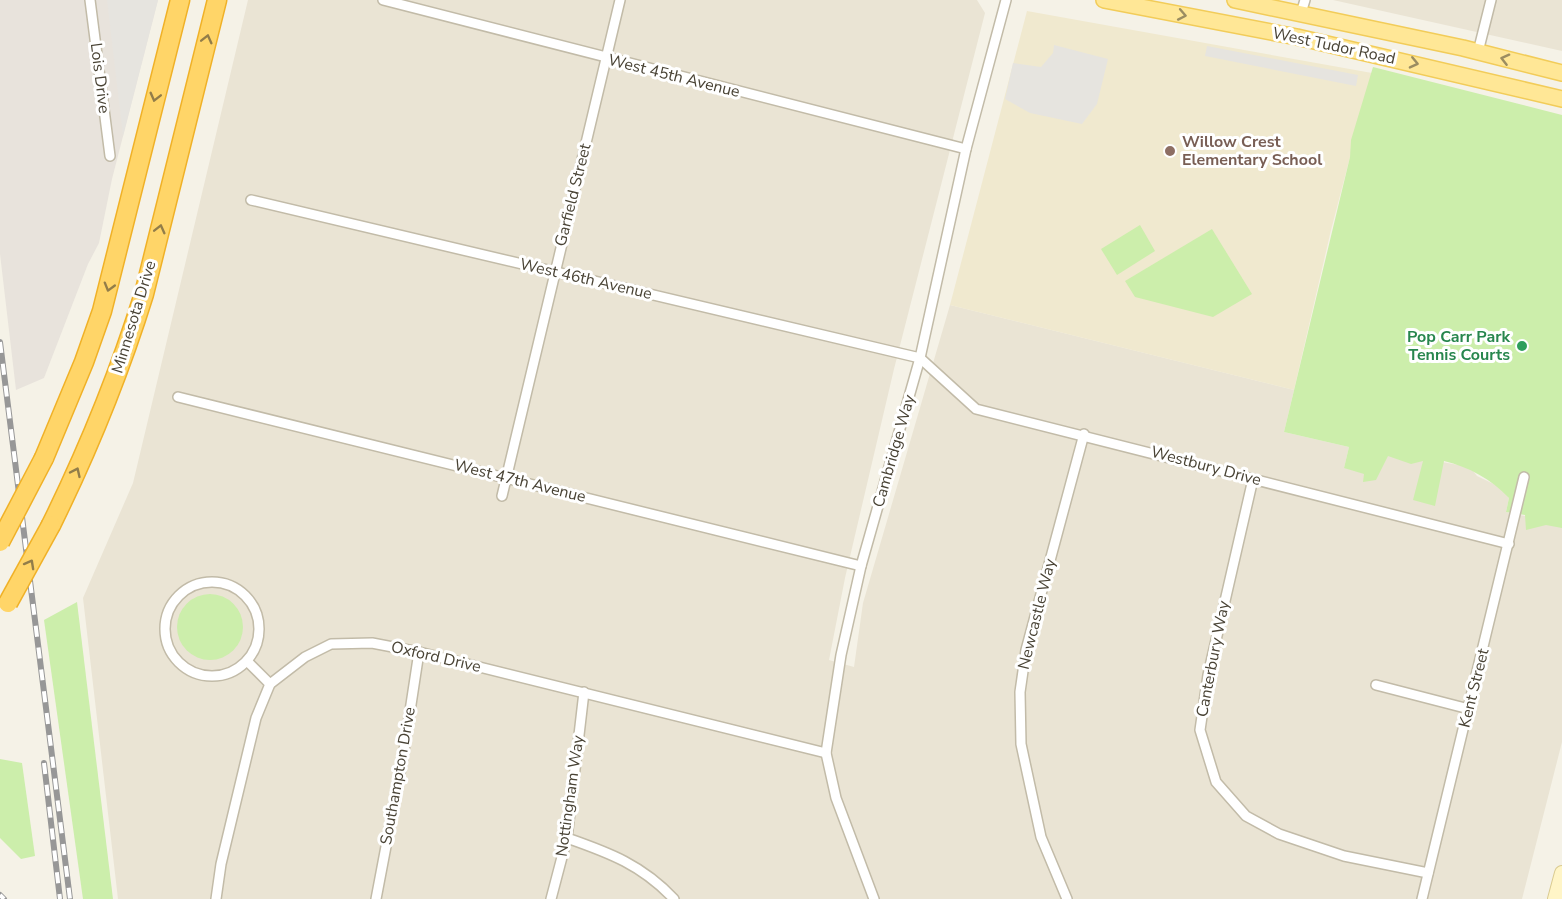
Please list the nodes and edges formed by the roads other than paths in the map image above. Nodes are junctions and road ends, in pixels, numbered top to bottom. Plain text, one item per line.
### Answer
1 (90, 0) edge
2 (180, 0) edge
3 (217, 0) edge
4 (383, 0) edge
5 (620, 0) edge
6 (1006, 0) edge
7 (1104, 0) edge
8 (1235, 0) edge
9 (1491, 0) edge
10 (1303, 6) edge
11 (1478, 52) junction
12 (606, 58) junction
13 (1562, 73) edge
14 (1562, 99) edge
15 (966, 149) junction
16 (110, 156) dead end
17 (251, 200) dead end
18 (554, 272) junction
19 (920, 358) junction
20 (178, 397) dead end
21 (1084, 434) junction
22 (505, 477) junction
23 (1524, 477) dead end
24 (1253, 479) junction
25 (502, 496) dead end
26 (0, 542) edge
27 (1509, 544) junction
28 (861, 566) junction
29 (4, 609) edge
30 (419, 652) junction
31 (247, 661) junction
32 (270, 684) junction
33 (1376, 685) dead end
34 (584, 692) junction
35 (1469, 709) junction
36 (826, 753) junction
37 (567, 837) junction
38 (1428, 873) junction
39 (1562, 873) edge
40 (216, 899) edge
41 (375, 899) edge
42 (551, 899) edge
43 (674, 899) edge
44 (874, 899) edge
45 (1067, 899) edge
46 (1422, 899) edge
47 (1555, 899) edge

1 - 16 street, Lois Drive
2 -> 26 highway, Minnesota Drive, bridge
29 -> 3 highway, Minnesota Drive, bridge
4 - 12 street, West 45th Avenue
5 - 12 street, Garfield Street
6 - 15 street, Cambridge Way
7 -> 14 main road, West Tudor Road
8 - 10 main road, West Tudor Road
9 - 11 street
10 - 11 main road, West Tudor Road
13 -> 11 main road, West Tudor Road
12 - 15 street, West 45th Avenue
12 - 18 street, Garfield Street
15 - 19 street, Cambridge Way
17 - 18 street, West 46th Avenue
18 - 19 street, West 46th Avenue
18 - 22 street, Garfield Street
19 - 21 street, Westbury Drive
19 - 28 street, Cambridge Way
20 - 22 street, West 47th Avenue
21 - 24 street, Westbury Drive
21 - 45 street, Newcastle Way
22 - 25 street, Garfield Street
22 - 28 street, West 47th Avenue
23 - 27 street, Kent Street
24 - 27 street, Westbury Drive
24 - 38 street, Canterbury Way
27 - 35 street, Kent Street
28 - 36 street, Cambridge Way
30 - 32 street, Oxford Drive
30 - 34 street, Oxford Drive
30 - 41 street, Southampton Drive
31 - 31 street
31 - 32 street
32 - 40 street, Oxford Drive
33 - 35 street
34 - 36 street, Oxford Drive
34 - 37 street, Nottingham Way
35 - 38 street, Kent Street
36 - 44 street, Cambridge Way
37 - 42 street, Nottingham Way
37 - 43 street
38 - 46 street, Kent Street
39 - 47 main road

